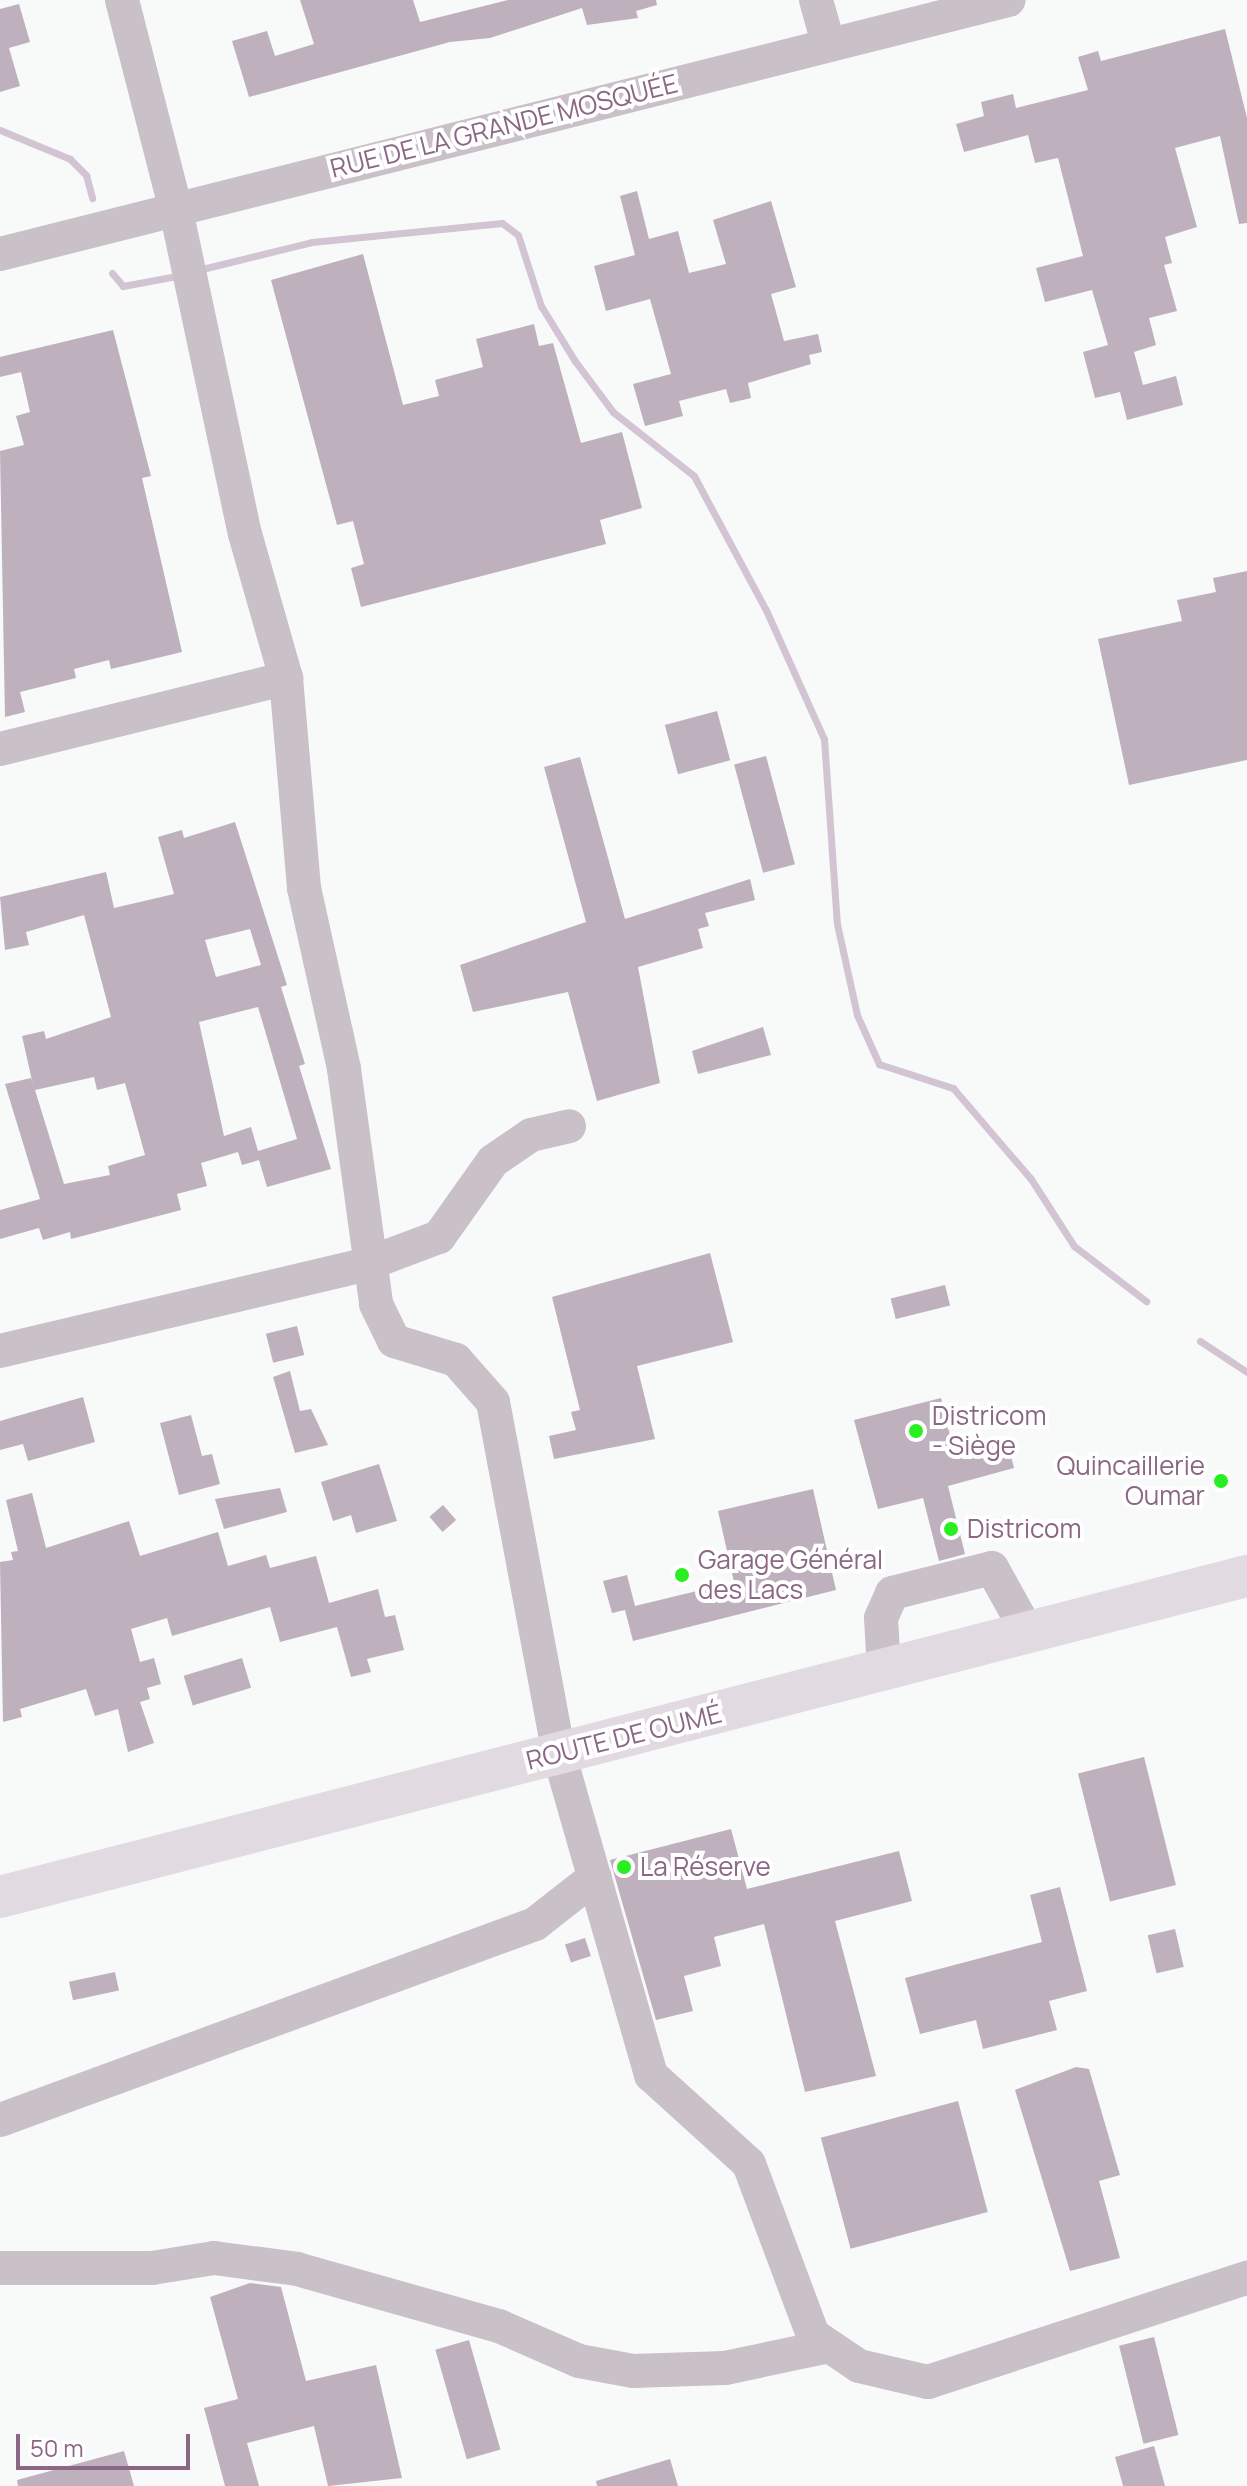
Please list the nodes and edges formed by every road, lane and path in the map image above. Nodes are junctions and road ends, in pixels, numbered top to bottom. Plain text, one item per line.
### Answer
1 (122, 0) edge
2 (816, 0) edge
3 (1009, 0) edge
4 (828, 43) junction
5 (176, 210) junction
6 (0, 254) edge
7 (286, 678) junction
8 (0, 749) edge
9 (569, 1126) dead end
10 (367, 1264) junction
11 (0, 1351) edge
12 (1247, 1576) edge
13 (1028, 1633) junction
14 (884, 1671) junction
15 (559, 1754) junction
16 (595, 1877) junction
17 (0, 1897) edge
18 (0, 2120) edge
19 (0, 2268) edge
20 (1247, 2278) edge
21 (829, 2346) junction

1 - 5 street
2 - 4 street
3 - 4 street, RUE DE LA GRANDE MOSQUÉE
4 - 5 street, RUE DE LA GRANDE MOSQUÉE
5 - 6 street, RUE DE LA GRANDE MOSQUÉE
5 - 7 street
7 - 8 street
7 - 10 street
9 - 10 street
10 - 11 street
10 - 15 street
12 - 13 main road, ROUTE DE OUMÉ
13 - 14 main road, ROUTE DE OUMÉ
13 - 14 street
14 - 15 main road, ROUTE DE OUMÉ
15 - 16 street
15 - 17 main road, ROUTE DE OUMÉ
16 - 18 street
16 - 21 street
19 - 21 street
20 - 21 street

